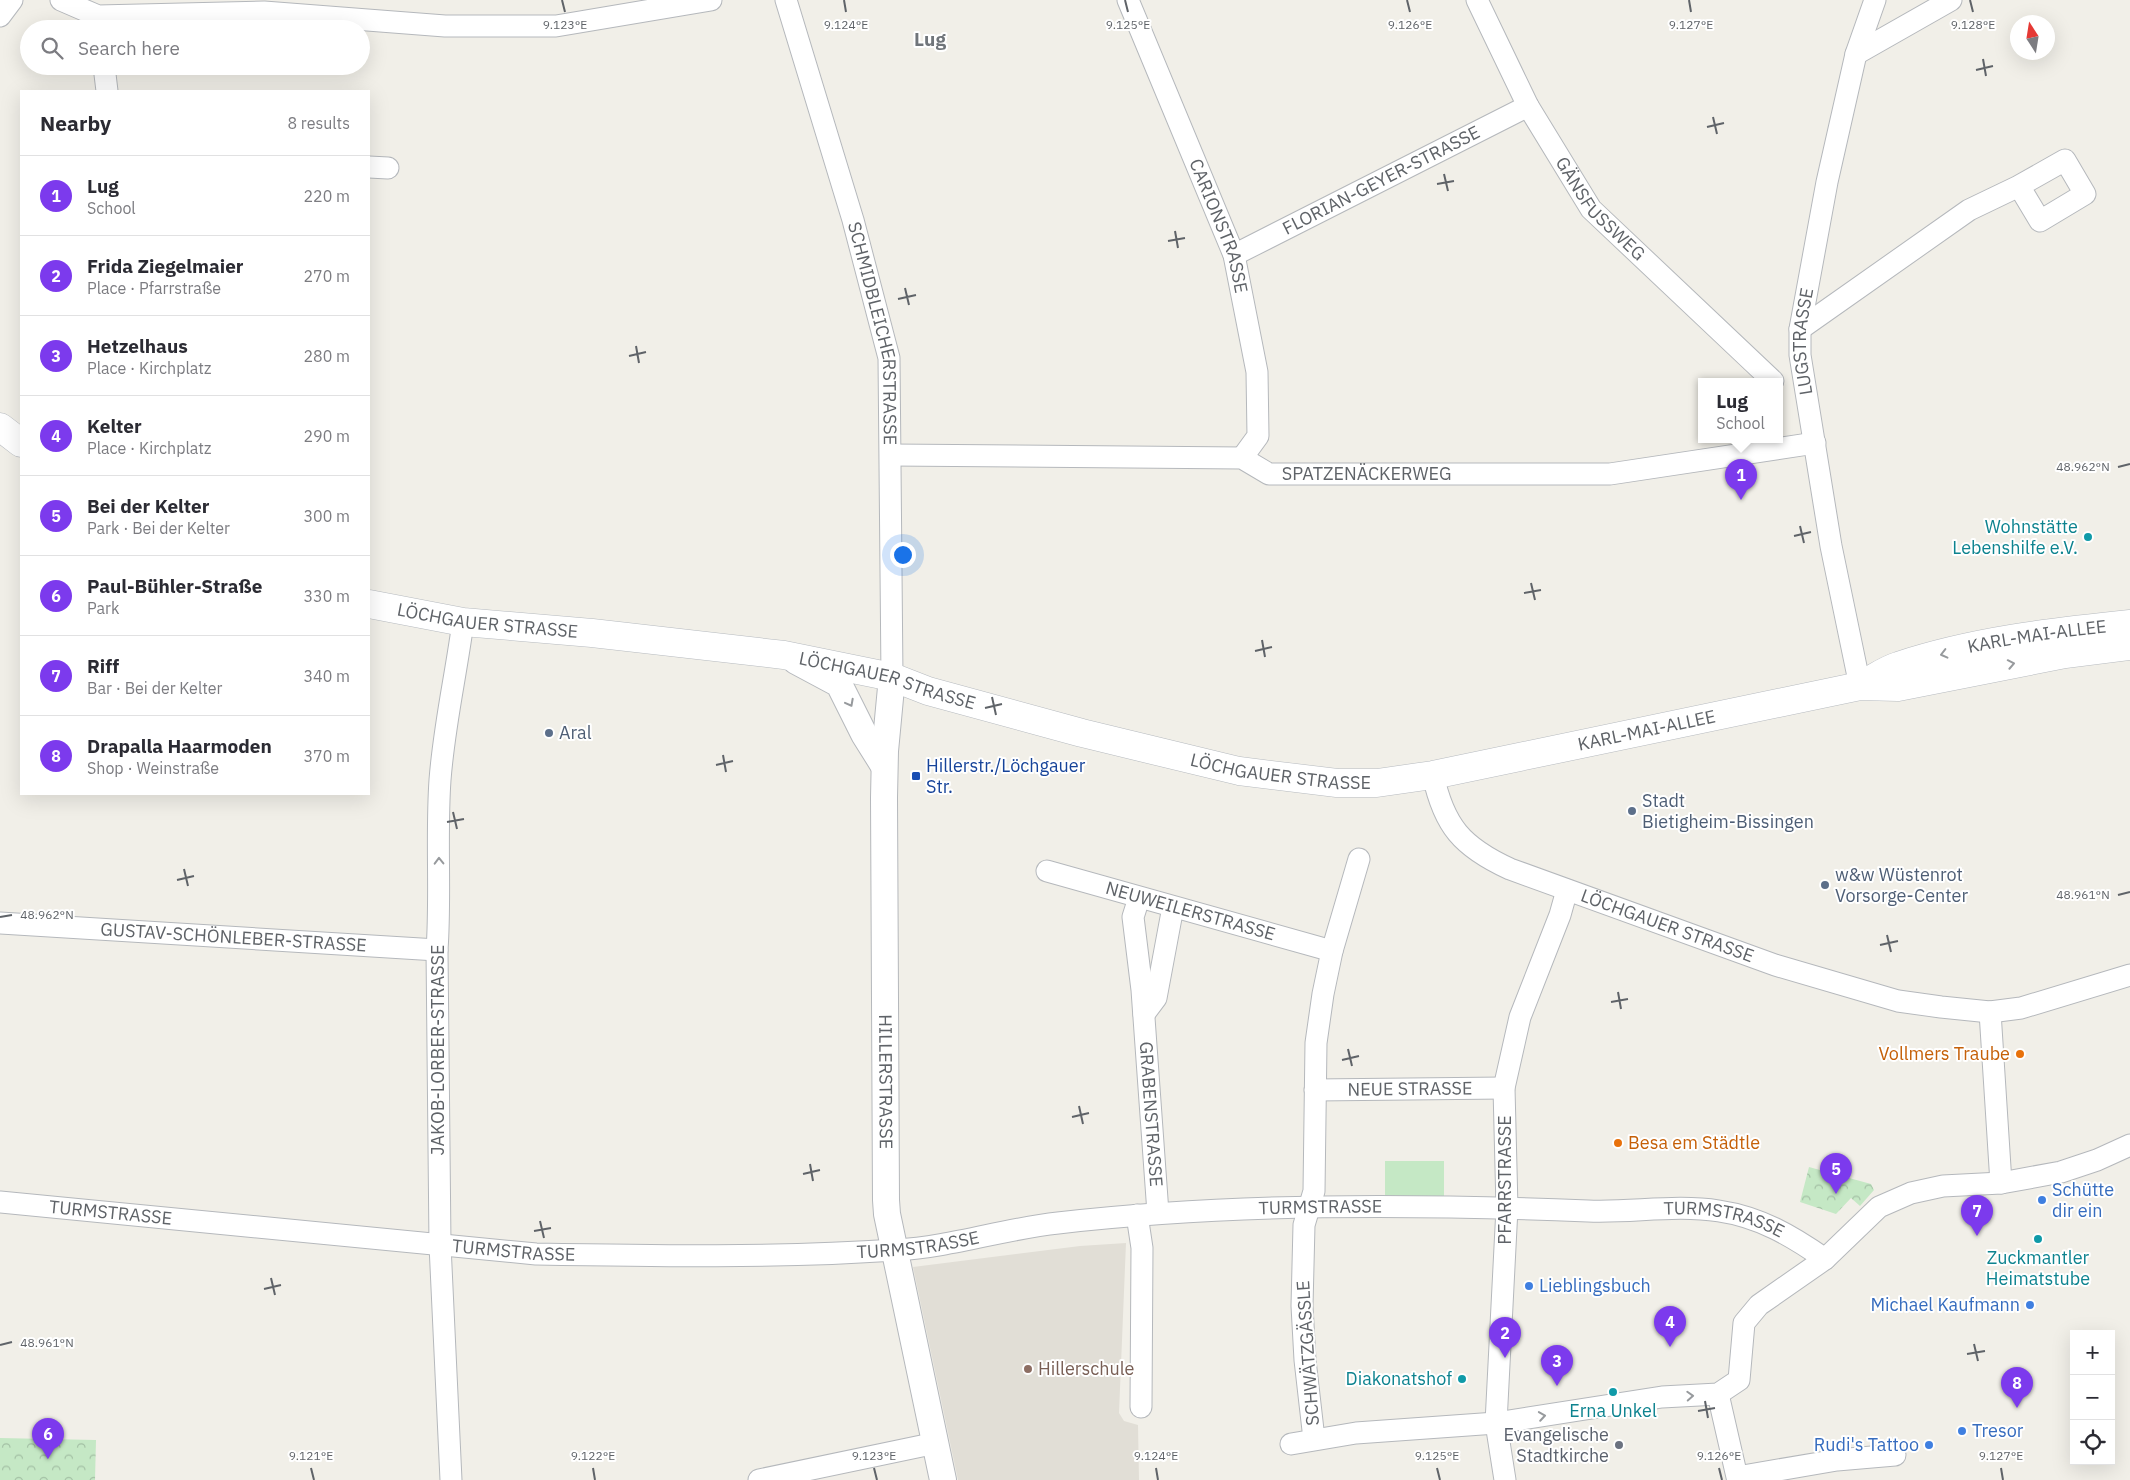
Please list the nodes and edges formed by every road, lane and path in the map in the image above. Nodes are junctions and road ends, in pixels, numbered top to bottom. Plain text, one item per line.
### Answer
1 (12, 0) edge
2 (61, 0) edge
3 (711, 0) edge
4 (786, 0) edge
5 (1128, 0) edge
6 (1477, 0) edge
7 (1875, 0) edge
8 (1951, 0) edge
9 (0, 16) edge
10 (96, 20) edge
11 (132, 20) edge
12 (367, 20) edge
13 (370, 20) edge
14 (1856, 54) junction
15 (105, 75) edge
16 (107, 90) edge
17 (1528, 106) junction
18 (2019, 186) dead end
19 (1234, 255) junction
20 (1800, 329) junction
21 (1769, 378) edge
22 (1783, 383) edge
23 (1804, 384) junction
24 (0, 427) edge
25 (20, 442) edge
26 (1815, 443) junction
27 (891, 455) junction
28 (1242, 458) junction
29 (370, 604) edge
30 (463, 622) junction
31 (2130, 624) edge
32 (2130, 646) edge
33 (784, 655) junction
34 (892, 678) junction
35 (1860, 686) junction
36 (884, 766) junction
37 (1433, 775) junction
38 (1359, 859) dead end
39 (1047, 871) dead end
40 (1567, 890) junction
41 (1139, 898) junction
42 (1173, 907) junction
43 (0, 923) edge
44 (437, 950) junction
45 (1332, 951) junction
46 (2130, 975) edge
47 (1990, 1012) junction
48 (1144, 1014) junction
49 (1504, 1088) junction
50 (1314, 1090) junction
51 (2130, 1145) edge
52 (2001, 1183) junction
53 (0, 1202) edge
54 (1308, 1208) junction
55 (1506, 1208) junction
56 (1147, 1214) junction
57 (440, 1245) junction
58 (895, 1250) junction
59 (1825, 1259) junction
60 (1718, 1394) junction
61 (1141, 1407) dead end
62 (1496, 1423) junction
63 (1314, 1439) junction
64 (936, 1443) junction
65 (1291, 1444) dead end
66 (1895, 1455) dead end
67 (451, 1480) edge
68 (759, 1480) edge
69 (943, 1480) edge
70 (1505, 1480) edge

1 - 9 street
2 - 10 street
3 - 13 street
4 - 27 street, SCHMIDBLEICHERSTRASSE
5 - 19 street, CARIONSTRASSE
6 - 17 street, GÄNSFUSSWEG
7 - 14 street, LUGSTRASSE
8 - 14 street
11 - 12 street
14 - 20 street, LUGSTRASSE
15 - 16 street
17 - 19 street, FLORIAN-GEYER-STRASSE
17 - 21 street, GÄNSFUSSWEG
18 - 20 street
19 - 28 street, CARIONSTRASSE
20 - 23 street, LUGSTRASSE
22 - 23 street
23 - 26 street, LUGSTRASSE
24 - 25 main road
26 - 28 street, SPATZENÄCKERWEG
26 - 35 street, LUGSTRASSE
27 - 28 street
27 - 34 street, SCHMIDBLEICHERSTRASSE
29 - 30 main road, LÖCHGAUER STRASSE
30 - 33 main road, LÖCHGAUER STRASSE
44 -> 30 street, JAKOB-LORBER-STRASSE
31 -> 35 main road, KARL-MAI-ALLEE
35 -> 32 main road, KARL-MAI-ALLEE
33 - 34 main road, LÖCHGAUER STRASSE
33 -> 36 street
34 - 36 street, HILLERSTRASSE
34 - 37 main road, LÖCHGAUER STRASSE
35 - 37 main road, KARL-MAI-ALLEE
36 - 58 street, HILLERSTRASSE
37 - 40 street, LÖCHGAUER STRASSE
38 - 45 street
39 - 41 street, NEUWEILERSTRASSE
40 - 47 street, LÖCHGAUER STRASSE
40 - 49 street, PFARRSTRASSE
41 - 42 street, NEUWEILERSTRASSE
41 - 48 street, GRABENSTRASSE
42 - 45 street, NEUWEILERSTRASSE
42 - 48 street
43 - 44 street, GUSTAV-SCHÖNLEBER-STRASSE
44 - 57 street, JAKOB-LORBER-STRASSE
45 - 50 street
46 - 47 street, LÖCHGAUER STRASSE
47 - 52 street
48 - 56 street, GRABENSTRASSE
49 - 50 street, NEUE STRASSE
49 - 55 street, PFARRSTRASSE
50 - 54 street
51 - 52 street
52 - 59 street
53 - 57 street, TURMSTRASSE
54 - 55 street, TURMSTRASSE
54 - 56 street, TURMSTRASSE
54 - 63 street, SCHWÄTZGÄSSLE
55 - 59 street, TURMSTRASSE
55 - 62 street, PFARRSTRASSE
56 - 58 street, TURMSTRASSE
56 - 61 street, GRABENSTRASSE
57 - 58 street, TURMSTRASSE
57 - 67 street, JAKOB-LORBER-STRASSE
58 - 64 street, HILLERSTRASSE
59 - 60 street
62 -> 60 street, SCHWÄTZGÄSSLE
60 - 66 street
62 - 63 street, SCHWÄTZGÄSSLE
62 - 70 street, PFARRSTRASSE
63 - 65 street, SCHWÄTZGÄSSLE
64 - 68 street
64 - 69 street, HILLERSTRASSE

